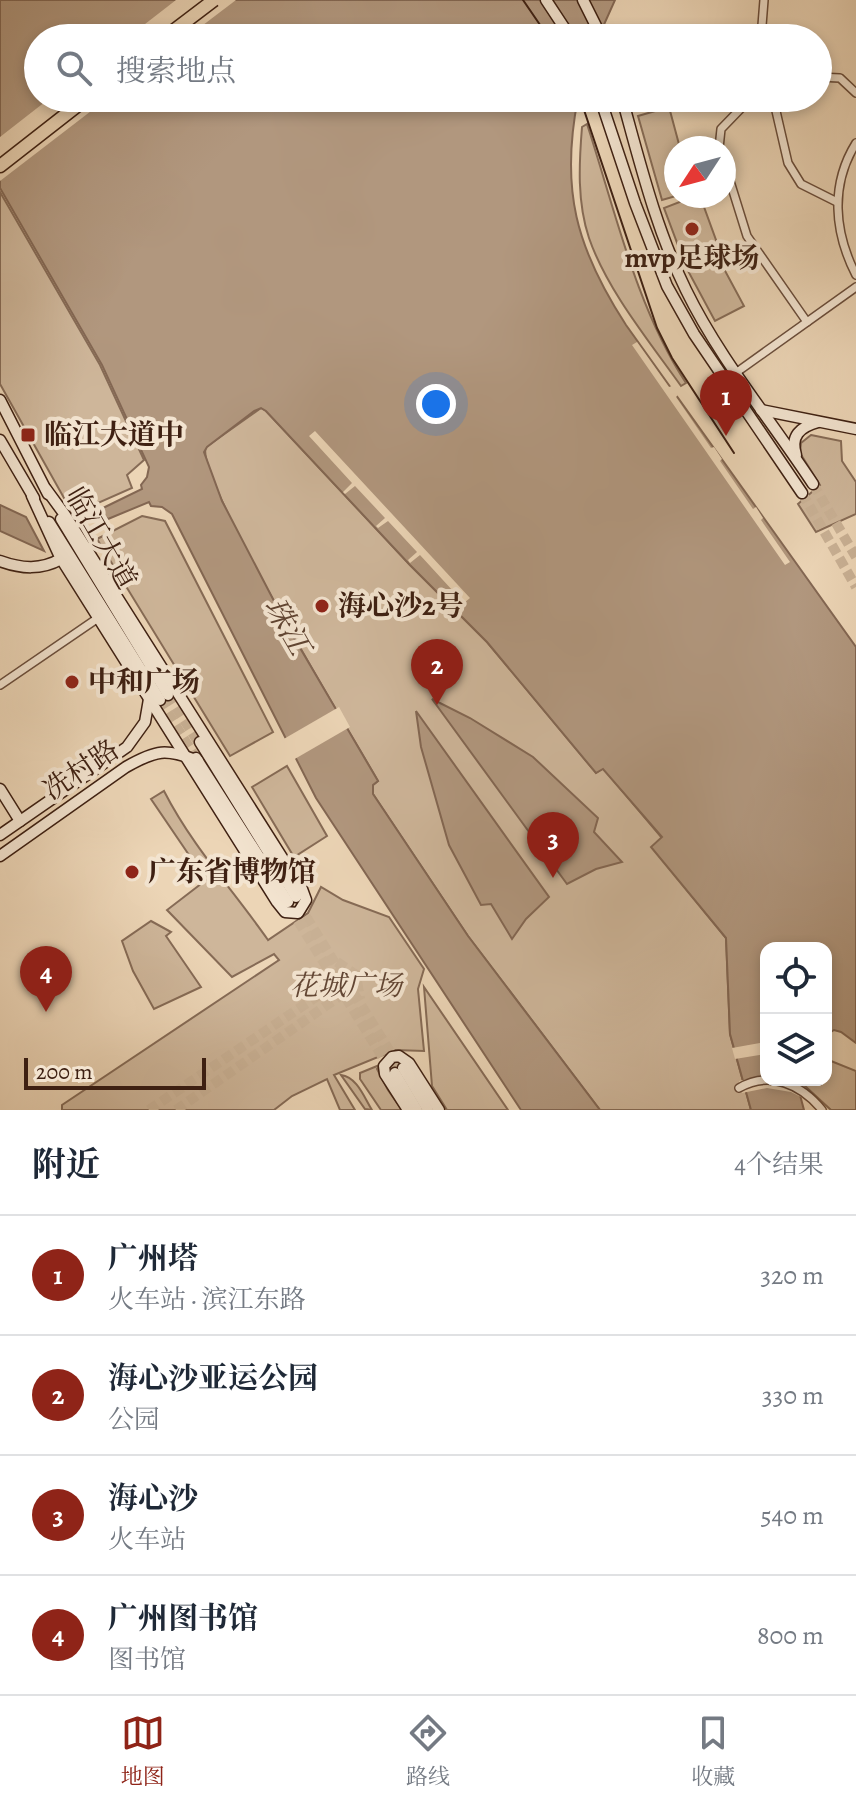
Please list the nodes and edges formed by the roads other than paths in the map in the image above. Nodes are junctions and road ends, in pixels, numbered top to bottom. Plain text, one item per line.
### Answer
1 (201, 0) edge
2 (214, 0) edge
3 (546, 0) edge
4 (583, 0) edge
5 (764, 0) edge
6 (171, 24) edge
7 (182, 24) edge
8 (562, 24) edge
9 (595, 24) edge
10 (762, 24) edge
11 (832, 78) edge
12 (856, 93) edge
13 (59, 112) edge
14 (69, 112) edge
15 (606, 112) edge
16 (626, 112) edge
17 (737, 112) edge
18 (776, 112) edge
19 (720, 136) edge
20 (856, 143) edge
21 (0, 157) edge
22 (0, 166) edge
23 (736, 201) edge
24 (837, 202) junction
25 (856, 275) edge
26 (856, 287) edge
27 (807, 322) junction
28 (737, 372) junction
29 (0, 400) edge
30 (743, 405) junction
31 (761, 406) junction
32 (820, 421) junction
33 (856, 423) edge
34 (856, 429) edge
35 (0, 440) edge
36 (798, 462) junction
37 (813, 484) tunnel mouth
38 (802, 493) tunnel mouth
39 (32, 496) junction
40 (61, 559) junction
41 (0, 561) edge
42 (98, 618) junction
43 (0, 685) edge
44 (163, 696) junction
45 (163, 720) junction
46 (128, 746) junction
47 (186, 756) junction
48 (139, 760) junction
49 (198, 761) junction
50 (0, 789) edge
51 (20, 821) junction
52 (0, 835) edge
53 (0, 856) edge
54 (739, 1088) dead end
55 (408, 1110) edge
56 (417, 1110) edge
57 (428, 1110) edge
58 (439, 1110) edge
59 (822, 1110) edge

1 - 6 highway
2 - 7 highway, bridge
3 - 8 main road
4 - 9 main road
5 - 10 street
11 - 12 street
13 - 21 highway
14 - 22 highway
15 - 30 main road
16 - 28 main road
17 - 19 street
18 - 24 street
20 - 24 street
23 - 27 street
24 - 25 street
26 - 27 street
27 - 28 street
28 - 31 main road
29 - 44 main road, 临江大道
30 - 31 main road
30 - 38 main road
31 - 32 main road
31 - 33 main road
31 - 36 main road
32 - 34 main road
32 - 36 main road
35 - 39 main road, 临江大道
36 - 37 main road
39 - 40 main road
39 - 44 main road, 临江大道
40 - 41 main road
40 - 42 main road
42 - 43 street
42 - 44 main road
44 - 45 main road
44 - 46 main road, 冼村路
44 - 47 main road
44 - 49 main road
45 - 47 main road
45 - 49 main road
46 - 48 main road
46 - 51 main road, 冼村路
47 - 48 main road, 冼村路
47 - 49 main road, 冼村路
48 - 53 main road, 冼村路
50 - 51 main road
51 - 52 main road, 冼村路
54 - 59 street
55 - 58 main road
56 - 57 main road

